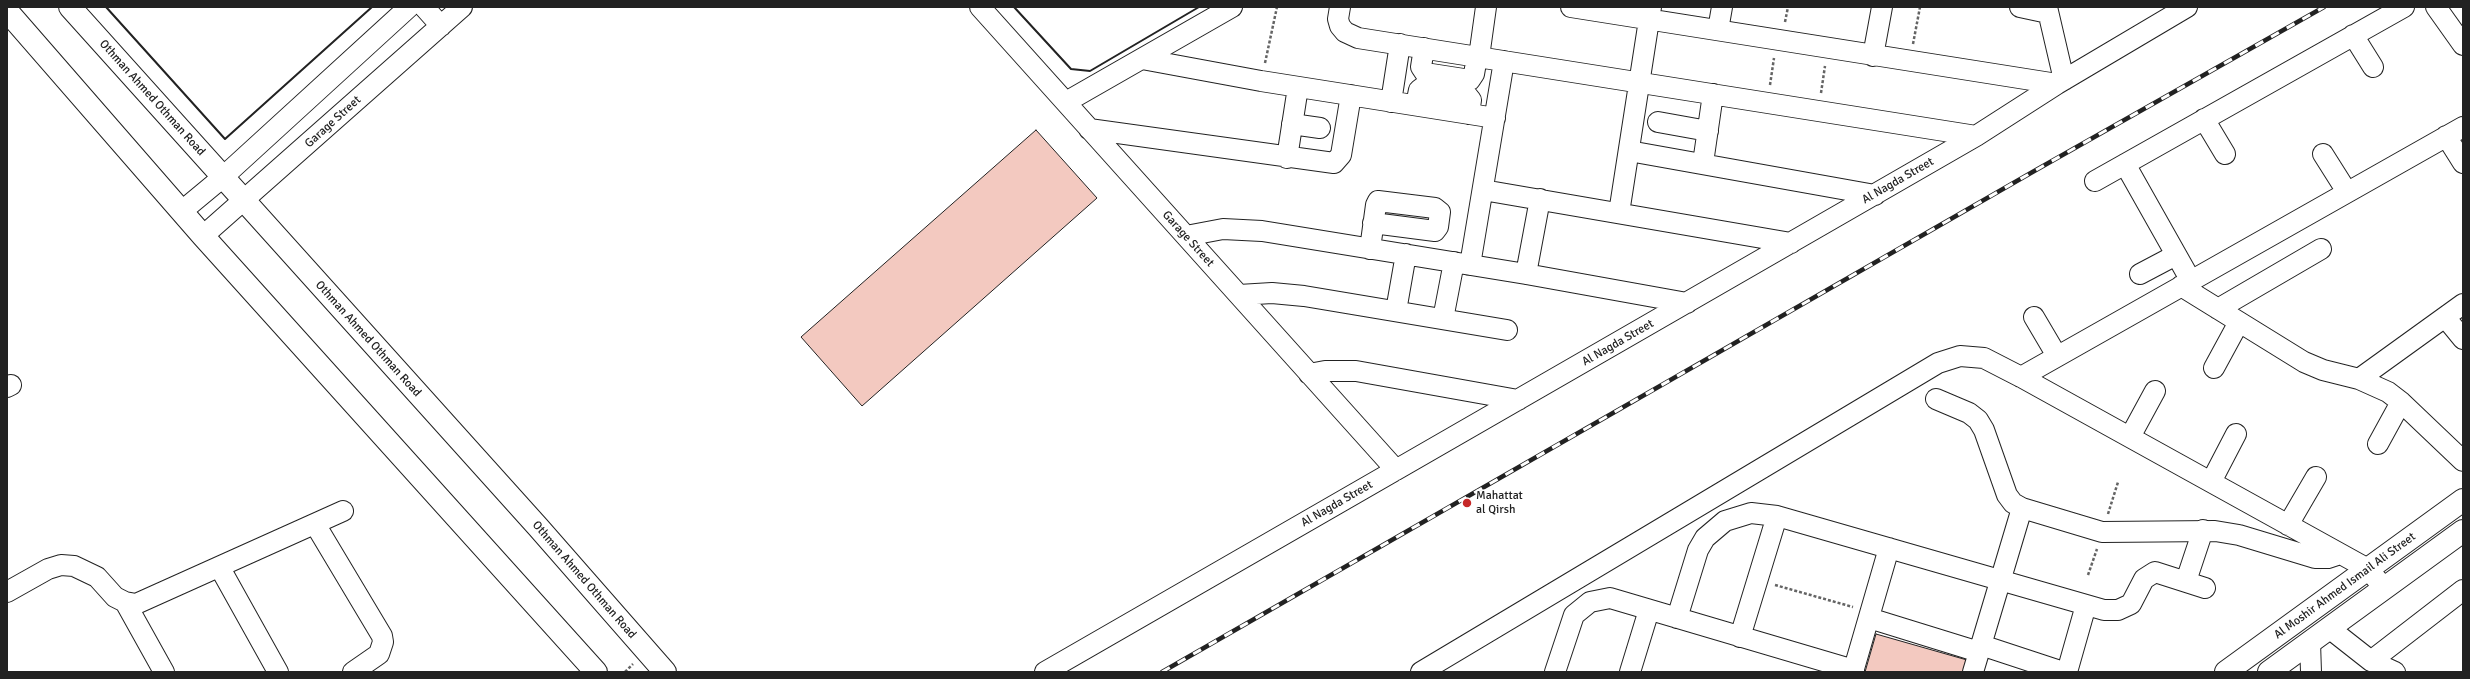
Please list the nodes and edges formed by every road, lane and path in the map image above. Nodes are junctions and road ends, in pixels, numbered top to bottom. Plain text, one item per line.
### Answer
1 (70, 7) edge
2 (409, 7) edge
3 (424, 7) edge
4 (462, 7) edge
5 (980, 7) edge
6 (1232, 7) edge
7 (1277, 7) edge
8 (1340, 7) edge
9 (1486, 7) edge
10 (1722, 7) edge
11 (1882, 7) edge
12 (1920, 7) edge
13 (2020, 7) edge
14 (2187, 7) edge
15 (2404, 7) edge
16 (2436, 7) edge
17 (1579, 8) edge
18 (2048, 10) edge
19 (7, 11) edge
20 (1621, 11) edge
21 (1650, 13) edge
22 (441, 26) junction
23 (1718, 30) junction
24 (2353, 35) junction
25 (1777, 40) junction
26 (1400, 44) junction
27 (2463, 45) edge
28 (1828, 48) junction
29 (1873, 56) junction
30 (1478, 57) junction
31 (1142, 58) junction
32 (1504, 61) junction
33 (1910, 62) junction
34 (2373, 67) dead end
35 (1261, 81) junction
36 (2061, 82) junction
37 (1640, 83) junction
38 (1298, 87) junction
39 (1713, 94) junction
40 (1351, 95) junction
41 (1066, 102) junction
42 (1391, 102) junction
43 (1768, 103) junction
44 (1818, 111) junction
45 (1495, 118) junction
46 (2204, 119) junction
47 (1658, 122) dead end
48 (1292, 124) junction
49 (1320, 128) dead end
50 (1089, 129) junction
51 (1708, 131) junction
52 (2455, 131) edge
53 (1976, 136) junction
54 (1629, 150) junction
55 (2225, 154) dead end
56 (2323, 154) dead end
57 (1287, 158) junction
58 (1703, 163) junction
59 (2463, 163) edge
60 (2125, 164) junction
61 (223, 177) junction
62 (2095, 181) dead end
63 (1483, 190) junction
64 (2347, 192) junction
65 (1875, 195) junction
66 (1540, 199) junction
67 (244, 201) junction
68 (182, 211) junction
69 (1619, 213) junction
70 (1373, 223) dead end
71 (203, 236) junction
72 (1186, 236) junction
73 (1791, 243) junction
74 (1370, 248) junction
75 (2321, 249) dead end
76 (1406, 254) junction
77 (2176, 255) junction
78 (1462, 263) junction
79 (1526, 274) junction
80 (2140, 274) dead end
81 (2186, 283) junction
82 (1239, 295) junction
83 (1687, 303) junction
84 (2463, 304) edge
85 (2218, 309) junction
86 (1396, 311) junction
87 (2034, 317) dead end
88 (2445, 317) junction
89 (1443, 320) junction
90 (2239, 322) junction
91 (1507, 330) dead end
92 (2463, 339) edge
93 (2057, 356) junction
94 (2214, 368) dead end
95 (1309, 374) junction
96 (2021, 376) junction
97 (2359, 379) junction
98 (2156, 391) dead end
99 (1936, 399) dead end
100 (1518, 400) junction
101 (2401, 402) junction
102 (2236, 434) dead end
103 (2130, 437) junction
104 (2378, 444) dead end
105 (2463, 461) edge
106 (1396, 470) junction
107 (2316, 477) dead end
108 (2211, 482) junction
109 (2463, 500) edge
110 (2022, 508) junction
111 (343, 511) dead end
112 (1777, 516) junction
113 (315, 524) junction
114 (2288, 525) junction
115 (2203, 530) junction
116 (2463, 531) edge
117 (1889, 548) junction
118 (2340, 554) junction
119 (220, 568) junction
120 (2368, 569) junction
121 (1758, 580) junction
122 (2000, 580) junction
123 (2186, 581) junction
124 (2205, 588) dead end
125 (2384, 588) junction
126 (2463, 590) edge
127 (7, 592) edge
128 (125, 602) junction
129 (2086, 605) junction
130 (1648, 610) junction
131 (1869, 615) junction
132 (1677, 618) junction
133 (2329, 628) junction
134 (1740, 637) junction
135 (2310, 642) junction
136 (1980, 649) junction
137 (2382, 668) edge
138 (1853, 671) edge
139 (164, 672) edge
140 (278, 672) edge
141 (352, 672) edge
142 (596, 672) edge
143 (665, 672) edge
144 (1045, 672) edge
145 (1424, 672) edge
146 (1556, 672) edge
147 (1630, 672) edge
148 (1973, 672) edge
149 (2063, 672) edge
150 (2067, 672) edge
151 (2226, 672) edge
152 (2269, 672) edge
153 (2311, 672) edge

1 - 61 main road, Othman Ahmed Othman Road
2 - 61 street
3 - 22 street
4 - 22 street, Garage Street
5 - 41 street, Garage Street
6 - 31 street
7 - 35 path
8 - 26 street
9 - 30 street
10 - 23 street
11 - 29 street
12 - 33 path
13 - 18 street
14 - 36 street, Al Nagda Street
15 - 24 street
16 - 27 street
17 - 20 street
18 - 36 street
19 - 68 main road
20 - 21 street
21 - 23 street
21 - 37 street
22 - 67 street, Garage Street
23 - 25 street
24 - 34 street
24 - 46 street
25 - 28 street
25 - 43 path
26 - 30 street
26 - 42 street
28 - 29 street
28 - 44 path
29 - 33 street
30 - 32 street
31 - 35 street
31 - 41 street
32 - 37 street
32 - 45 street
33 - 36 street
35 - 38 street
36 - 53 street, Al Nagda Street
37 - 39 street
37 - 54 street
38 - 40 street
38 - 48 street
39 - 43 street
39 - 51 street
40 - 42 street
40 - 57 street
41 - 50 street, Garage Street
42 - 45 street
43 - 44 street
44 - 53 street
45 - 63 street
46 - 55 street
46 - 60 street
47 - 51 street
48 - 49 street
48 - 57 street
50 - 57 street
50 - 72 street, Garage Street
51 - 58 street
52 - 59 street
52 - 64 street
53 - 65 street, Al Nagda Street
54 - 58 street
54 - 69 street
56 - 64 street
58 - 65 street
60 - 62 street
60 - 77 street
61 - 67 main road, Othman Ahmed Othman Road
61 - 68 street
63 - 66 street
63 - 78 street
64 - 81 street
65 - 73 street, Al Nagda Street
66 - 69 street
66 - 79 street
67 - 71 street, Garage Street
67 - 143 main road, Othman Ahmed Othman Road
68 - 71 main road
69 - 73 street
70 - 74 street
71 - 142 main road
72 - 74 street
72 - 82 street, Garage Street
73 - 83 street, Al Nagda Street
74 - 76 street
75 - 85 street
76 - 78 street
76 - 86 street
77 - 80 street
77 - 81 street
78 - 79 street
78 - 89 street
79 - 83 street
81 - 85 street
81 - 93 street
82 - 86 street
82 - 95 street, Garage Street
83 - 100 street, Al Nagda Street
84 - 88 street
85 - 90 street
86 - 89 street
87 - 93 street
88 - 92 street
88 - 97 street
89 - 91 street
90 - 94 street
90 - 97 street
93 - 96 street
95 - 100 street
95 - 106 street, Garage Street
96 - 103 street
96 - 145 street
97 - 101 street
98 - 103 street
99 - 110 street
100 - 106 street, Al Nagda Street
101 - 104 street
101 - 105 street
102 - 108 street
103 - 108 street
106 - 144 street, Al Nagda Street
107 - 114 street
108 - 114 street
109 - 120 main road, Al Moshir Ahmed Ismail Ali Street
110 - 115 street
110 - 122 street
111 - 113 street
112 - 117 street
112 - 121 street
112 - 132 street
113 - 119 street
113 - 141 street
114 - 118 street
115 - 118 street
115 - 123 street
116 - 125 main road, Al Moshir Ahmed Ismail Ali Street
117 - 122 street
117 - 131 street
118 - 120 street
119 - 128 street
119 - 140 street
120 - 125 street
120 - 151 main road, Al Moshir Ahmed Ismail Ali Street
121 - 131 path
121 - 134 street
122 - 129 street
122 - 136 street
123 - 124 street
123 - 129 street
125 - 133 main road, Al Moshir Ahmed Ismail Ali Street
126 - 137 street
127 - 128 street
128 - 139 street
129 - 150 street
130 - 132 street
130 - 146 street
130 - 147 street
131 - 136 street
131 - 138 street
132 - 134 street
133 - 135 main road, Al Moshir Ahmed Ismail Ali Street
133 - 137 street
134 - 138 street
135 - 152 main road, Al Moshir Ahmed Ismail Ali Street
135 - 153 street
136 - 148 street
136 - 149 street

